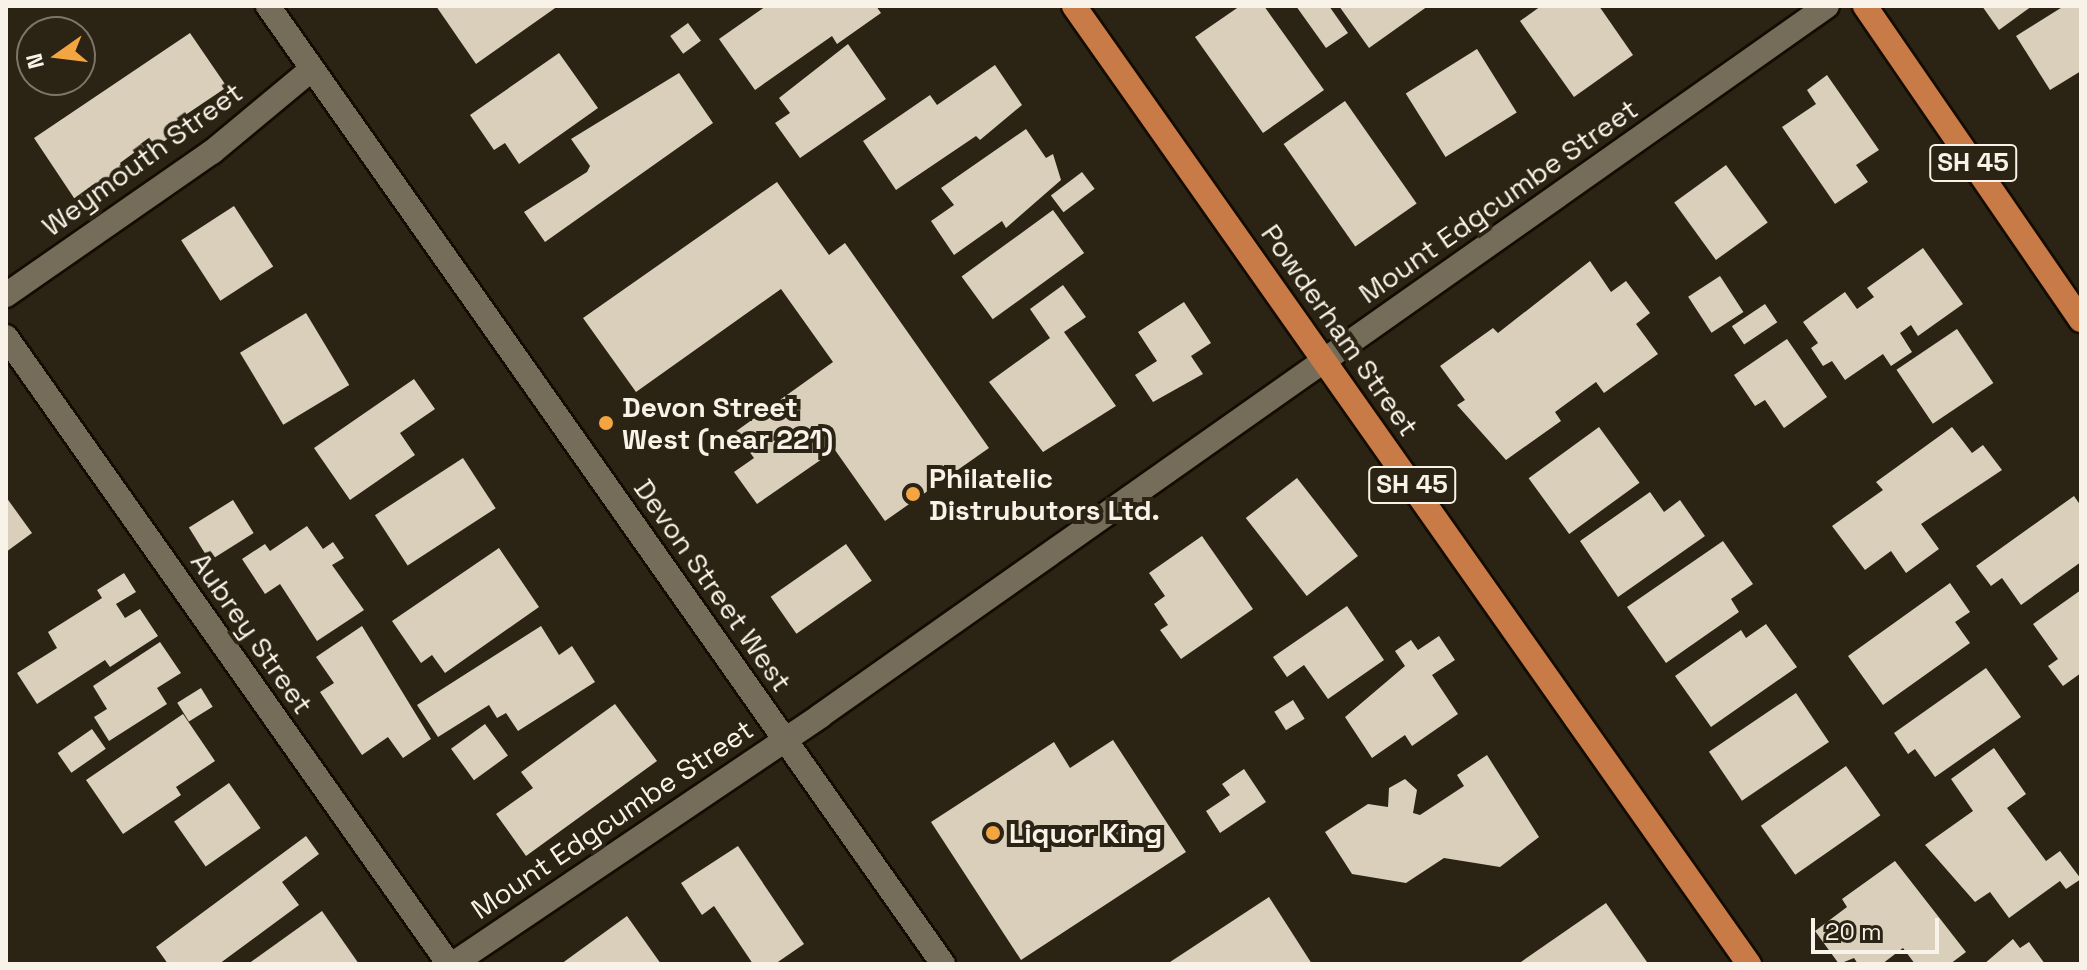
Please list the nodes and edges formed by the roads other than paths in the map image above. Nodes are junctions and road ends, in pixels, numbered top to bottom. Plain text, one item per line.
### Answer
1 (268, 6) edge
2 (1074, 6) edge
3 (1827, 6) edge
4 (1865, 6) edge
5 (312, 69) junction
6 (6, 295) edge
7 (2081, 320) edge
8 (6, 337) edge
9 (1324, 360) junction
10 (784, 738) junction
11 (451, 964) edge
12 (943, 964) edge
13 (1749, 964) edge

1 - 5 street, Devon Street West
2 - 9 main road, Powderham Street / SH 45
3 - 9 street, Mount Edgcumbe Street
4 - 7 main road, SH 45
5 - 6 street, Weymouth Street
5 - 10 street, Devon Street West
8 - 11 street, Aubrey Street
9 - 10 street, Mount Edgcumbe Street
9 - 13 main road, Powderham Street / SH 45
10 - 11 street, Mount Edgcumbe Street
10 - 12 street, Devon Street West

